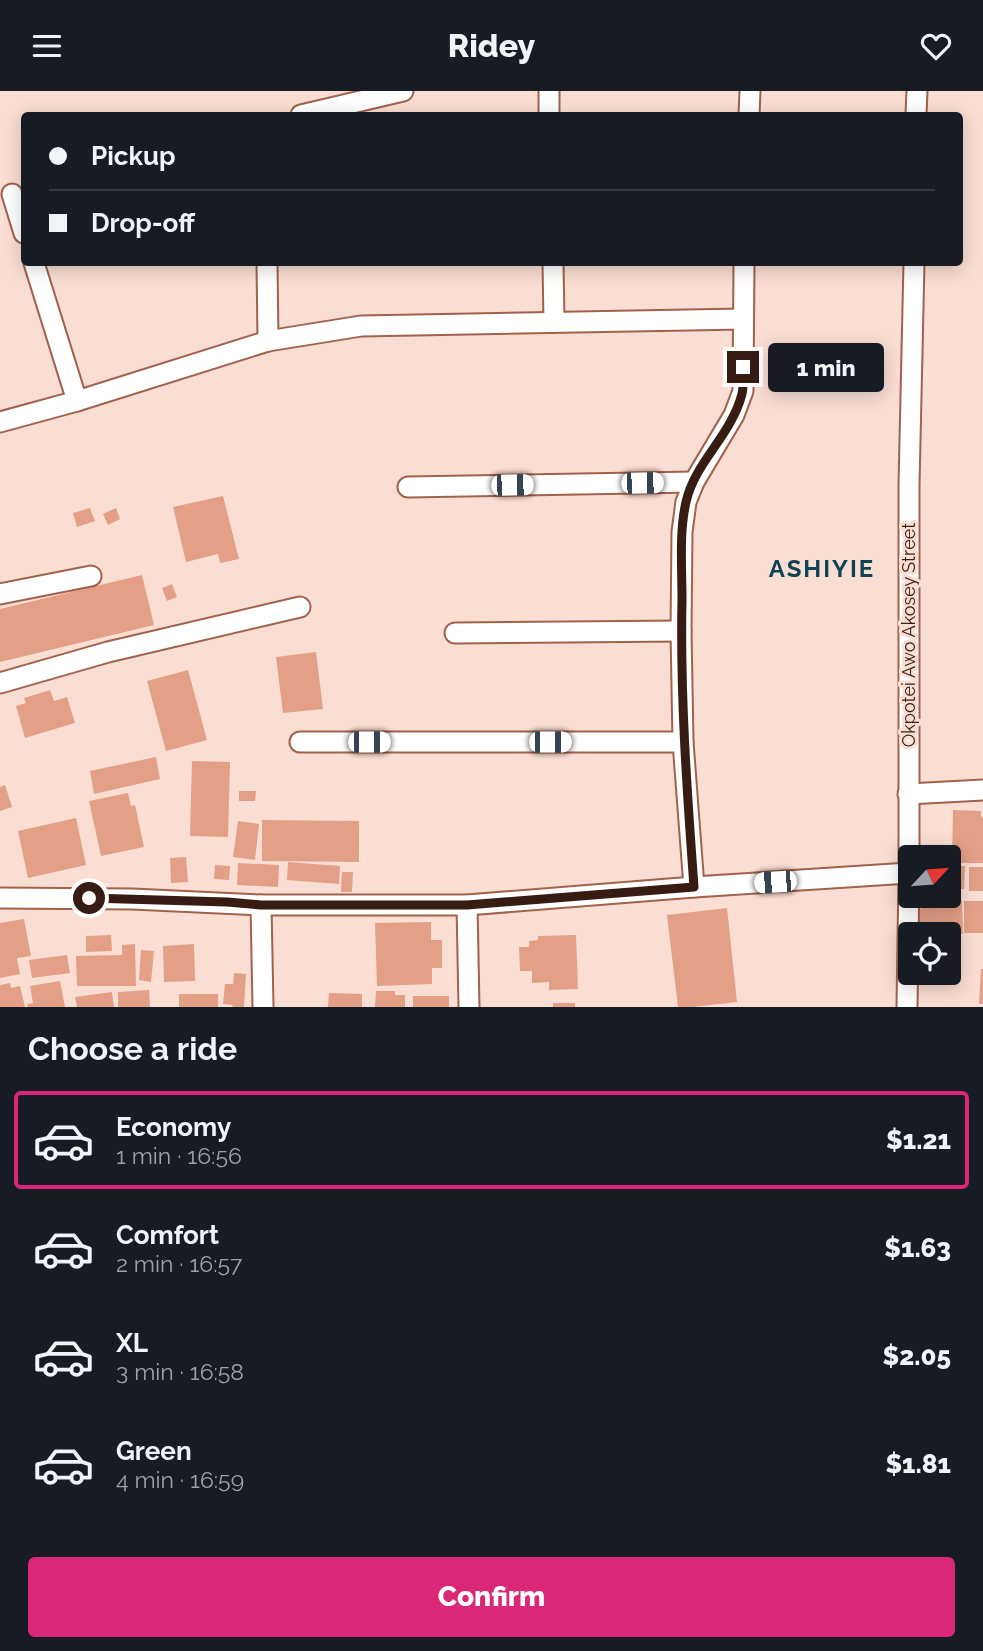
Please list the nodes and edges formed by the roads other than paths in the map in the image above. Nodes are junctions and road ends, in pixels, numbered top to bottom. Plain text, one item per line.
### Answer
1 (403, 91) edge
2 (549, 91) edge
3 (750, 91) edge
4 (917, 91) edge
5 (342, 98) edge
6 (308, 112) edge
7 (549, 112) edge
8 (749, 112) edge
9 (916, 112) edge
10 (12, 194) edge
11 (21, 223) edge
12 (35, 266) edge
13 (267, 266) edge
14 (553, 266) edge
15 (744, 266) edge
16 (914, 266) edge
17 (743, 319) junction
18 (554, 322) junction
19 (268, 341) junction
20 (77, 401) junction
21 (0, 422) edge
22 (694, 482) junction
23 (408, 487) dead end
24 (91, 576) dead end
25 (0, 594) edge
26 (300, 607) dead end
27 (681, 631) junction
28 (455, 633) dead end
29 (0, 683) edge
30 (300, 742) dead end
31 (683, 742) junction
32 (983, 789) edge
33 (908, 794) junction
34 (909, 845) edge
35 (898, 874) edge
36 (694, 887) junction
37 (0, 898) edge
38 (261, 905) junction
39 (467, 905) junction
40 (908, 908) edge
41 (263, 1007) edge
42 (470, 1007) edge
43 (907, 1007) edge

1 - 5 street
2 - 7 street
3 - 8 street
4 - 9 street
5 - 6 street
10 - 11 street
12 - 20 street
13 - 19 street
14 - 18 street
15 - 17 street
16 - 33 street, Okpotei Awo Akosey Street
17 - 18 street
17 - 22 street
18 - 19 street
19 - 20 street
20 - 21 street
22 - 23 street
22 - 27 street
24 - 25 street
26 - 29 street
27 - 28 street
27 - 31 street
30 - 31 street
31 - 36 street
32 - 33 street
33 - 34 street, Okpotei Awo Akosey Street
35 - 36 street
36 - 39 street
37 - 38 street
38 - 39 street
38 - 41 street
39 - 42 street
40 - 43 street, Okpotei Awo Akosey Street

